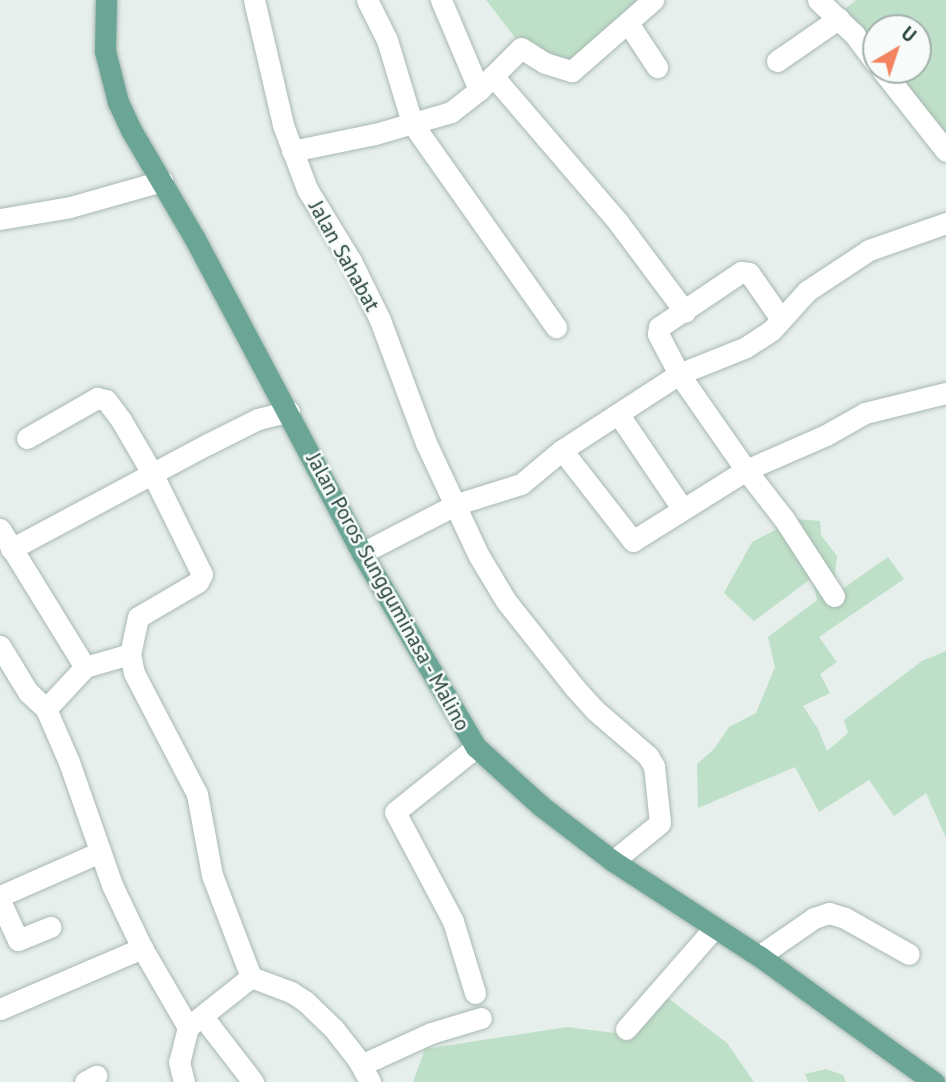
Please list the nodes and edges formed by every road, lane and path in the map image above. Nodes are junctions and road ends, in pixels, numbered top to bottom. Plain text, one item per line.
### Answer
1 (106, 0) edge
2 (254, 0) edge
3 (367, 0) edge
4 (441, 0) edge
5 (653, 0) edge
6 (818, 0) edge
7 (839, 18) junction
8 (628, 23) junction
9 (862, 46) edge
10 (777, 61) dead end
11 (657, 67) dead end
12 (486, 83) junction
13 (893, 84) edge
14 (412, 123) junction
15 (292, 150) junction
16 (946, 150) edge
17 (162, 181) junction
18 (0, 219) edge
19 (946, 223) edge
20 (685, 312) junction
21 (781, 320) junction
22 (556, 327) dead end
23 (680, 374) junction
24 (946, 393) edge
25 (289, 411) junction
26 (620, 415) junction
27 (27, 438) dead end
28 (562, 450) junction
29 (746, 470) junction
30 (152, 473) junction
31 (457, 504) junction
32 (682, 508) junction
33 (0, 529) edge
34 (11, 549) junction
35 (362, 553) junction
36 (834, 596) dead end
37 (0, 646) edge
38 (130, 654) junction
39 (85, 667) junction
40 (46, 709) junction
41 (476, 747) junction
42 (100, 852) junction
43 (613, 861) junction
44 (0, 899) edge
45 (51, 927) dead end
46 (714, 928) junction
47 (142, 948) junction
48 (909, 954) dead end
49 (760, 956) junction
50 (251, 977) junction
51 (475, 993) dead end
52 (0, 1009) edge
53 (481, 1018) dead end
54 (195, 1022) junction
55 (626, 1029) dead end
56 (365, 1074) edge
57 (184, 1082) edge
58 (253, 1082) edge
59 (934, 1082) edge

1 - 17 main road, Jalan Poros Sungguminasa - Malino
2 - 15 street, Jalan Sahabat
3 - 14 street
4 - 12 street
5 - 8 street
6 - 7 street
7 - 9 street
7 - 10 street
8 - 11 street
8 - 12 street
12 - 14 street
12 - 20 street
13 - 16 street
14 - 15 street
14 - 22 street
15 - 31 street, Jalan Sahabat
17 - 18 street
17 - 25 main road, Jalan Poros Sungguminasa - Malino
19 - 21 street
20 - 21 street
20 - 23 street
21 - 23 street
23 - 26 street
23 - 29 street
24 - 29 street
25 - 30 street
25 - 35 main road, Jalan Poros Sungguminasa - Malino
26 - 28 street
26 - 32 street
27 - 30 street
28 - 31 street
28 - 32 street
29 - 32 street
29 - 36 street
30 - 34 street
30 - 38 street
31 - 35 street
31 - 43 street, Jalan Sahabat
33 - 34 street
34 - 39 street
35 - 41 main road, Jalan Poros Sungguminasa - Malino
37 - 40 street
38 - 39 street
38 - 50 street
39 - 40 street
40 - 42 street
41 - 43 main road, Jalan Poros Sungguminasa - Malino
41 - 51 street
42 - 44 street
42 - 47 street
43 - 46 main road, Jalan Poros Sungguminasa - Malino
44 - 45 street
46 - 49 main road, Jalan Poros Sungguminasa - Malino
46 - 55 street
47 - 52 street
47 - 54 street
48 - 49 street
49 - 59 main road, Jalan Poros Sungguminasa - Malino
50 - 54 street
50 - 56 street
53 - 56 street
54 - 57 street
54 - 58 street

